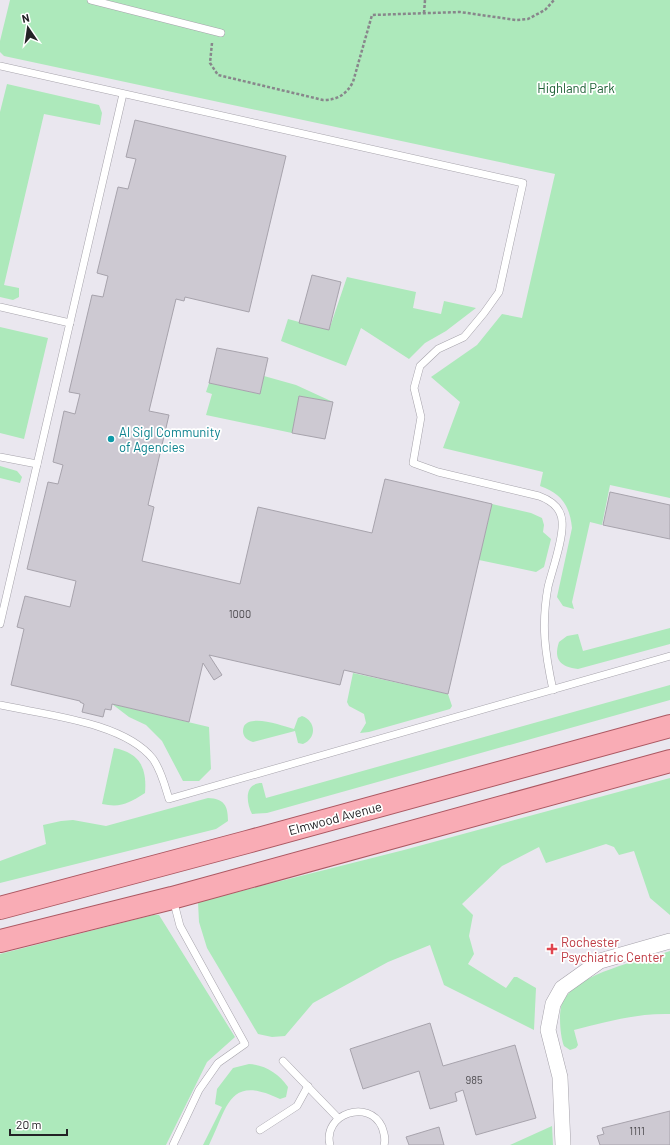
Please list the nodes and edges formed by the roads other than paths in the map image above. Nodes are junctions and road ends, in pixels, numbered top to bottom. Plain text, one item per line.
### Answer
1 (91, 0) edge
2 (221, 33) dead end
3 (0, 66) edge
4 (123, 94) junction
5 (0, 307) edge
6 (70, 323) junction
7 (0, 457) edge
8 (37, 464) junction
9 (0, 624) edge
10 (670, 656) edge
11 (553, 690) junction
12 (0, 705) edge
13 (670, 726) edge
14 (670, 761) edge
15 (172, 898) junction
16 (0, 908) edge
17 (0, 941) edge
18 (670, 941) edge
19 (283, 1061) dead end
20 (308, 1086) junction
21 (338, 1118) junction
22 (260, 1130) dead end
23 (173, 1145) edge
24 (330, 1145) edge
25 (384, 1145) edge
26 (563, 1145) edge

1 - 2 lane
3 - 4 lane
4 - 6 lane
4 - 11 lane
5 - 6 lane
6 - 8 lane
7 - 8 lane
8 - 9 lane
10 - 11 lane
11 - 12 lane
13 - 16 main road, Elmwood Avenue
14 - 15 main road
15 - 17 main road
15 - 23 lane
18 - 26 street
19 - 20 lane
20 - 21 lane
20 - 22 lane
21 - 24 lane
21 - 25 lane

